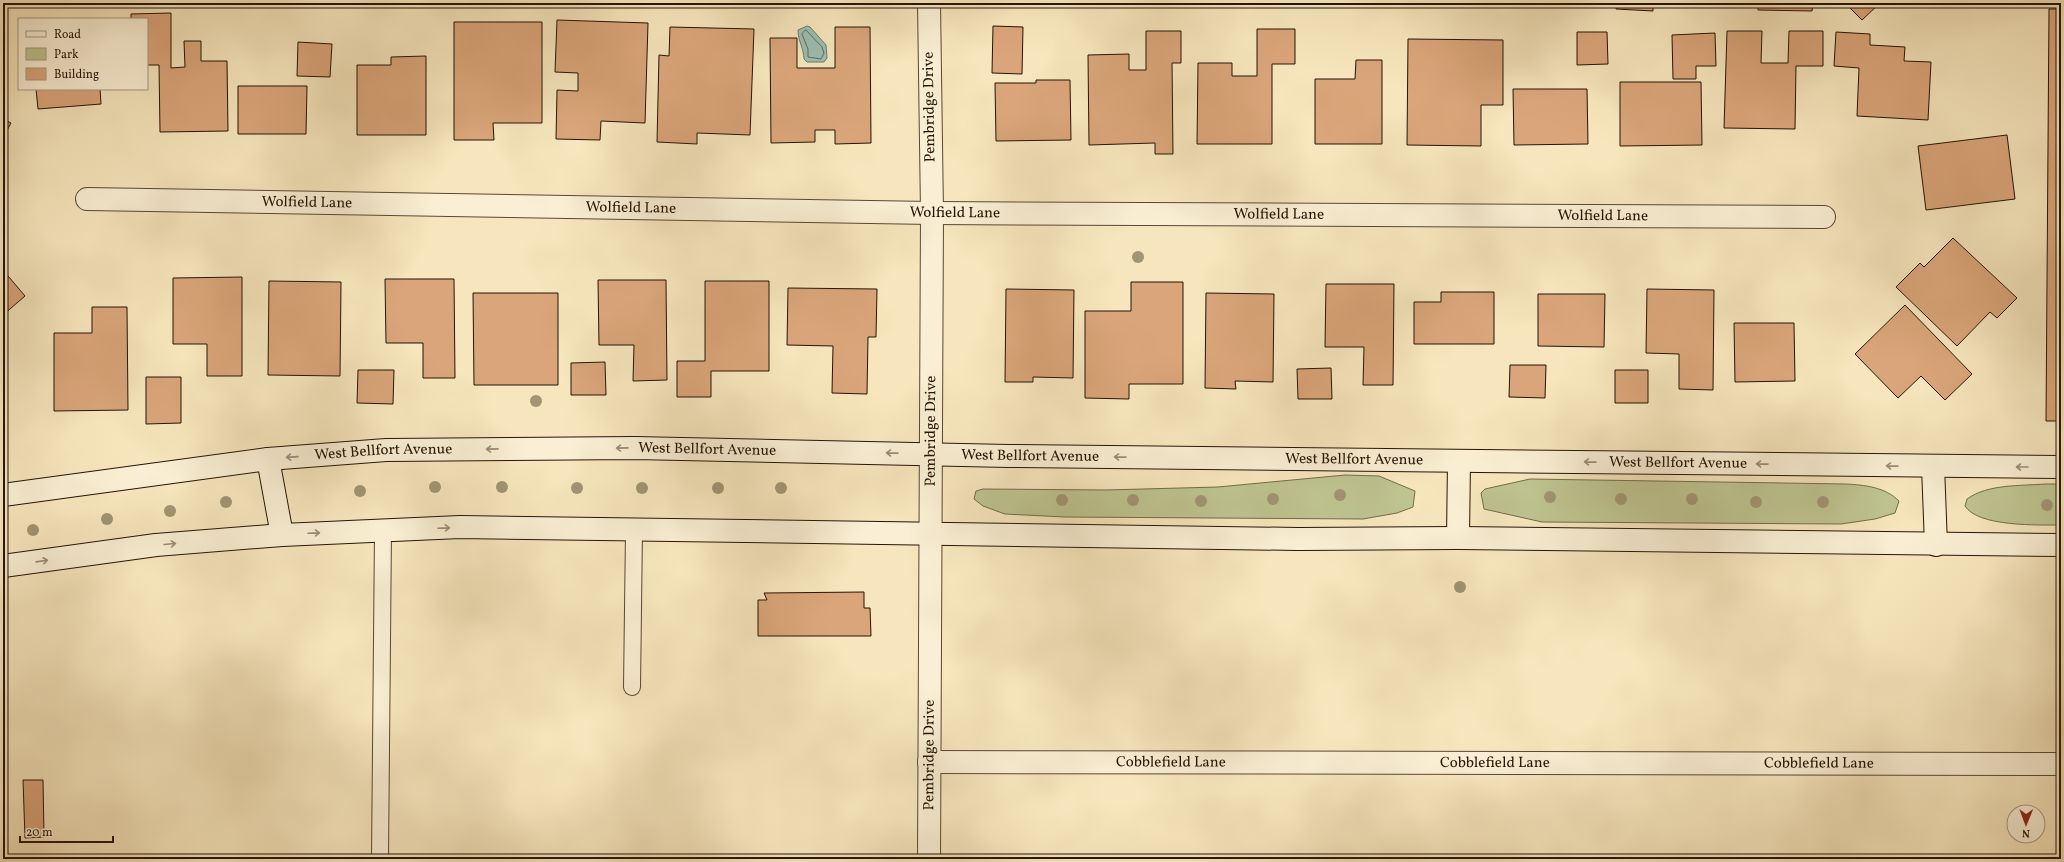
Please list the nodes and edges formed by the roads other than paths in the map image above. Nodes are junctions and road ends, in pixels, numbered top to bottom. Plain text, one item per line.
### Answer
1 (929, 3) edge
2 (87, 199) dead end
3 (932, 213) junction
4 (1824, 217) dead end
5 (931, 453) junction
6 (268, 459) junction
7 (1459, 461) junction
8 (1933, 466) junction
9 (2061, 467) edge
10 (3, 494) edge
11 (383, 530) junction
12 (634, 530) junction
13 (931, 534) junction
14 (282, 535) junction
15 (1458, 538) junction
16 (1936, 545) junction
17 (2061, 545) edge
18 (3, 566) edge
19 (632, 687) dead end
20 (929, 762) junction
21 (2061, 764) edge
22 (380, 859) edge
23 (929, 859) edge

1 - 3 main road, Pembridge Drive
2 - 3 main road, Wolfield Lane
3 - 4 main road, Wolfield Lane
3 - 5 main road, Pembridge Drive
5 -> 6 main road, West Bellfort Avenue
7 -> 5 main road, West Bellfort Avenue
5 - 13 main road, Pembridge Drive
6 - 10 main road, West Bellfort Avenue
6 - 14 main road
8 -> 7 main road, West Bellfort Avenue
7 - 15 main road
9 -> 8 main road, West Bellfort Avenue
8 - 16 main road
11 -> 12 main road
14 -> 11 main road
11 - 22 lane
12 - 13 main road
12 - 19 lane
13 - 15 main road
13 - 20 main road, Pembridge Drive
18 -> 14 main road
15 - 16 main road
16 - 17 main road
20 - 21 main road, Cobblefield Lane
20 - 23 main road, Pembridge Drive

